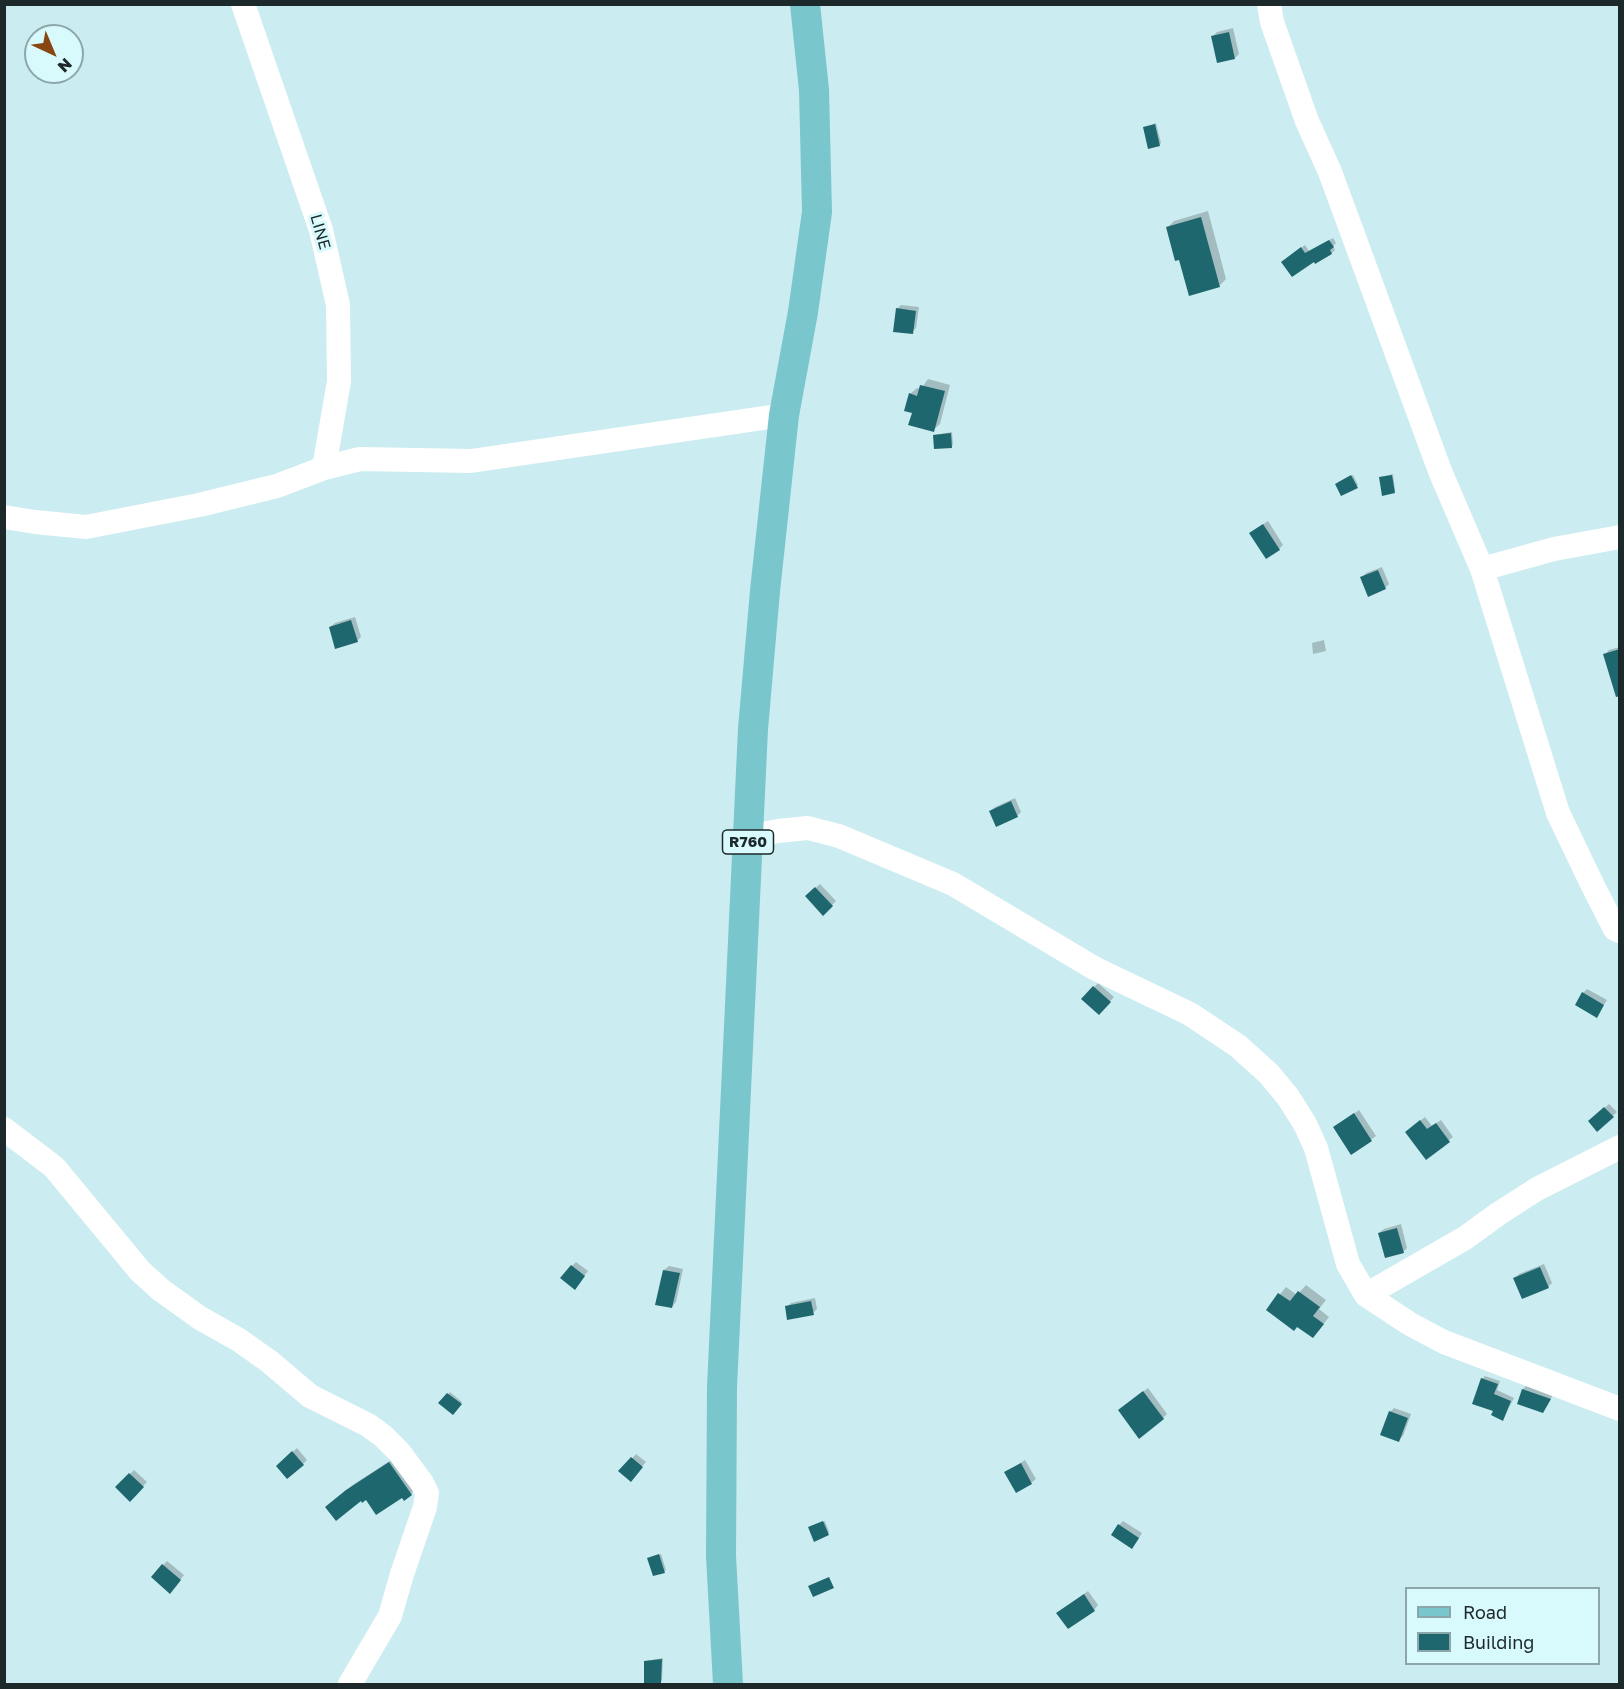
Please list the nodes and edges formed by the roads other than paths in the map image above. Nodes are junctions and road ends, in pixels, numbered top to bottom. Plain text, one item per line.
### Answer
1 (243, 4) edge
2 (805, 4) edge
3 (1269, 4) edge
4 (784, 415) junction
5 (324, 468) junction
6 (4, 517) edge
7 (1620, 537) edge
8 (1482, 569) junction
9 (748, 837) junction
10 (1618, 933) edge
11 (4, 1129) edge
12 (1620, 1147) edge
13 (1366, 1295) junction
14 (1620, 1409) edge
15 (350, 1684) edge
16 (728, 1684) edge

1 - 5 street, LINE
2 - 4 main road, R760
3 - 8 street
4 - 5 street
4 - 9 main road, R760
5 - 6 street
7 - 8 street
8 - 10 street
9 - 13 street
9 - 16 main road, R760
11 - 15 street
12 - 13 street
13 - 14 street

